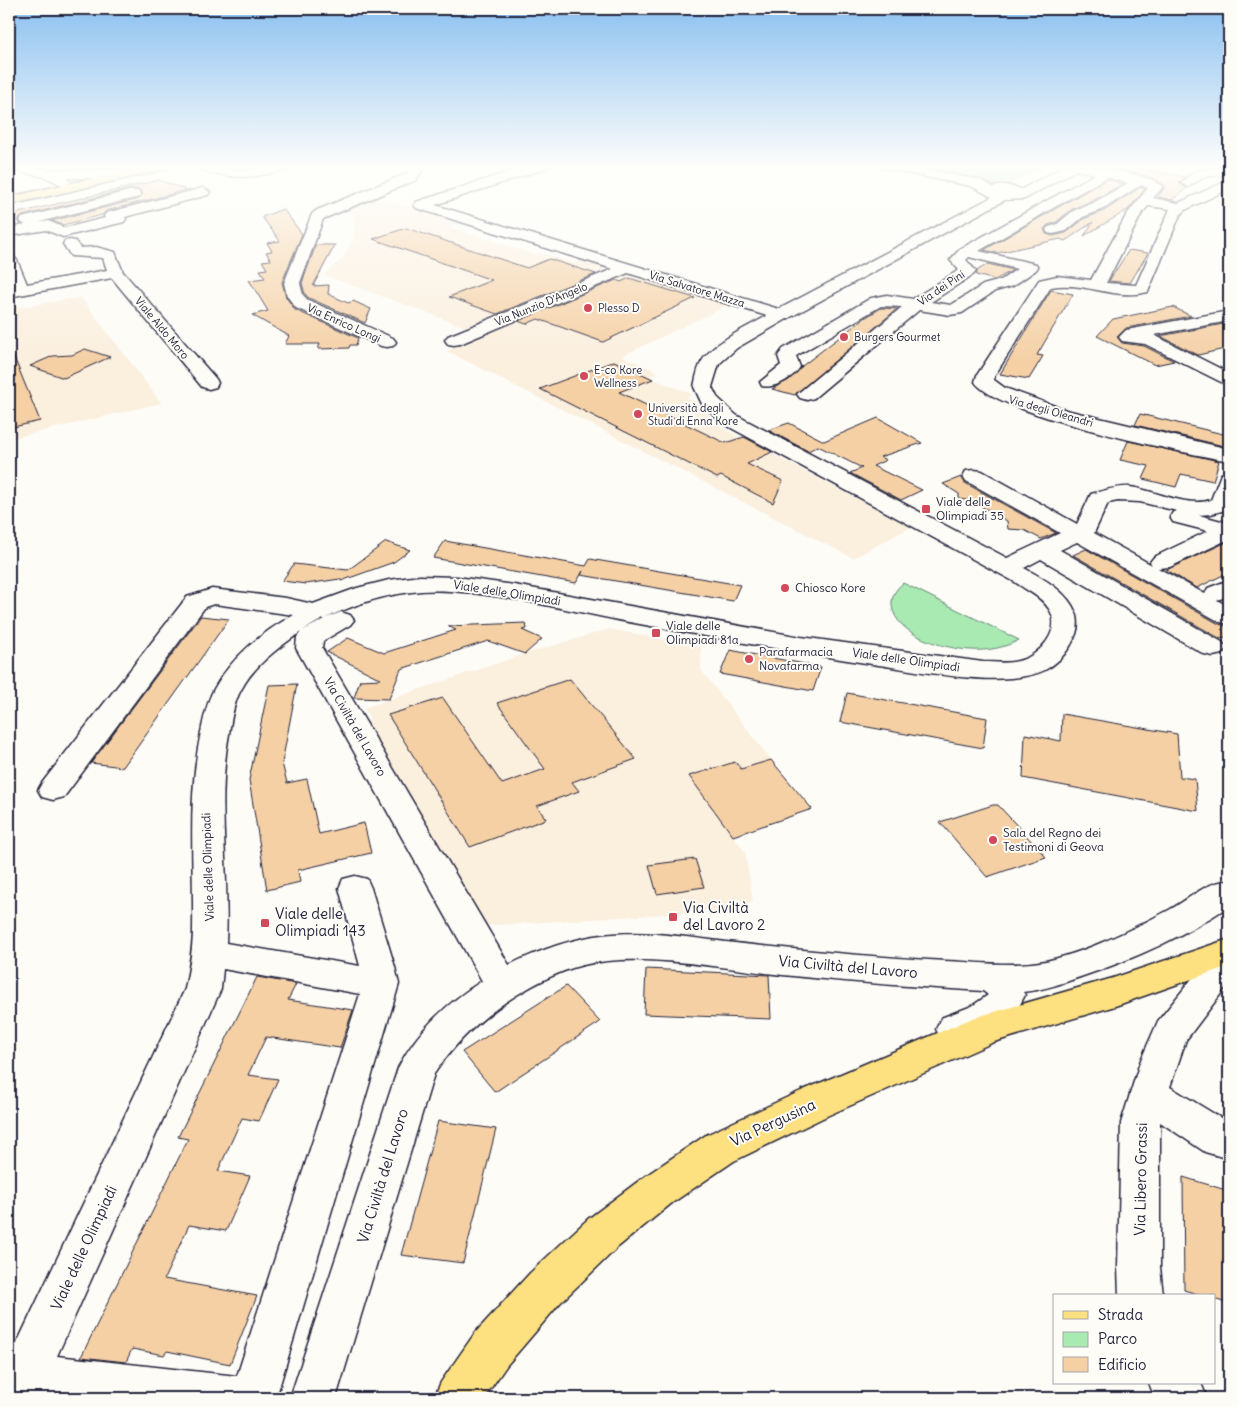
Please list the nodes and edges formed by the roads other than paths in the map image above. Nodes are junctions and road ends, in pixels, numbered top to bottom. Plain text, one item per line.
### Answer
1 (54, 231) edge
2 (88, 231) edge
3 (312, 231) edge
4 (505, 231) edge
5 (932, 231) edge
6 (1005, 231) edge
7 (1125, 231) edge
8 (1167, 231) edge
9 (66, 239) junction
10 (961, 256) junction
11 (9, 260) edge
12 (628, 268) junction
13 (941, 270) dead end
14 (116, 273) junction
15 (1096, 286) junction
16 (909, 288) dead end
17 (15, 291) edge
18 (887, 300) junction
19 (915, 305) junction
20 (781, 315) junction
21 (1229, 316) edge
22 (454, 340) dead end
23 (387, 342) dead end
24 (1229, 380) edge
25 (769, 382) dead end
26 (209, 383) dead end
27 (807, 394) dead end
28 (1229, 455) edge
29 (974, 476) dead end
30 (1229, 479) edge
31 (1099, 499) junction
32 (1208, 509) junction
33 (1229, 519) edge
34 (1229, 530) edge
35 (1078, 534) junction
36 (1042, 550) junction
37 (1162, 562) dead end
38 (1005, 568) junction
39 (498, 589) junction
40 (317, 613) junction
41 (1229, 617) edge
42 (1213, 648) dead end
43 (53, 790) dead end
44 (355, 888) dead end
45 (1229, 893) edge
46 (1229, 914) edge
47 (1189, 916) junction
48 (208, 954) junction
49 (1227, 960) edge
50 (992, 978) junction
51 (381, 984) junction
52 (503, 986) junction
53 (1148, 1093) junction
54 (815, 1102) junction
55 (1229, 1141) edge
56 (1141, 1294) edge
57 (1173, 1384) edge
58 (21, 1387) edge
59 (235, 1398) edge
60 (253, 1398) edge
61 (314, 1398) edge
62 (458, 1398) edge
63 (1184, 1398) edge

1 - 9 street
2 - 9 street
3 - 23 street, Via Enrico Longi
4 - 12 street, Via Salvatore Mazza
5 - 20 street, Viale delle Olimpiadi
6 - 10 street, Via dei Pini
7 - 15 street
8 - 15 street
9 - 14 street, Viale Aldo Moro
10 - 13 street
10 - 19 street, Via dei Pini
10 - 19 street
11 - 17 street
12 - 20 street, Via Salvatore Mazza
12 - 22 street, Via Nunzio D'Angelo
14 - 17 street
14 - 26 street, Viale Aldo Moro
15 - 28 street, Via degli Oleandri
16 - 18 street
18 - 19 street, Via dei Pini
18 - 25 street, Via dei Pini
19 - 27 street, Via dei Pini
20 - 38 street, Viale delle Olimpiadi
21 - 24 street
29 - 35 street
30 - 32 street
31 - 32 street
31 - 34 street
31 - 35 street
32 - 33 street
34 - 37 street
35 - 36 street
35 - 41 street
36 - 38 street
36 - 42 street
38 - 39 street, Viale delle Olimpiadi
39 - 40 street, Viale delle Olimpiadi
39 - 52 street, Via Civiltà del Lavoro
40 - 43 street
40 - 48 street, Viale delle Olimpiadi
44 - 51 street
45 - 47 street
46 - 47 street
47 - 50 street, Via Civiltà del Lavoro
48 - 51 street
48 - 58 street, Viale delle Olimpiadi
49 - 53 street, Via Libero Grassi
49 - 54 main road, Via Pergusina
50 - 52 street, Via Civiltà del Lavoro
50 - 54 street
51 - 60 street
52 - 61 street, Via Civiltà del Lavoro
53 - 55 street
53 - 56 street, Via Libero Grassi
54 - 62 main road, Via Pergusina
57 - 63 street
58 - 59 street, Viale delle Olimpiadi

